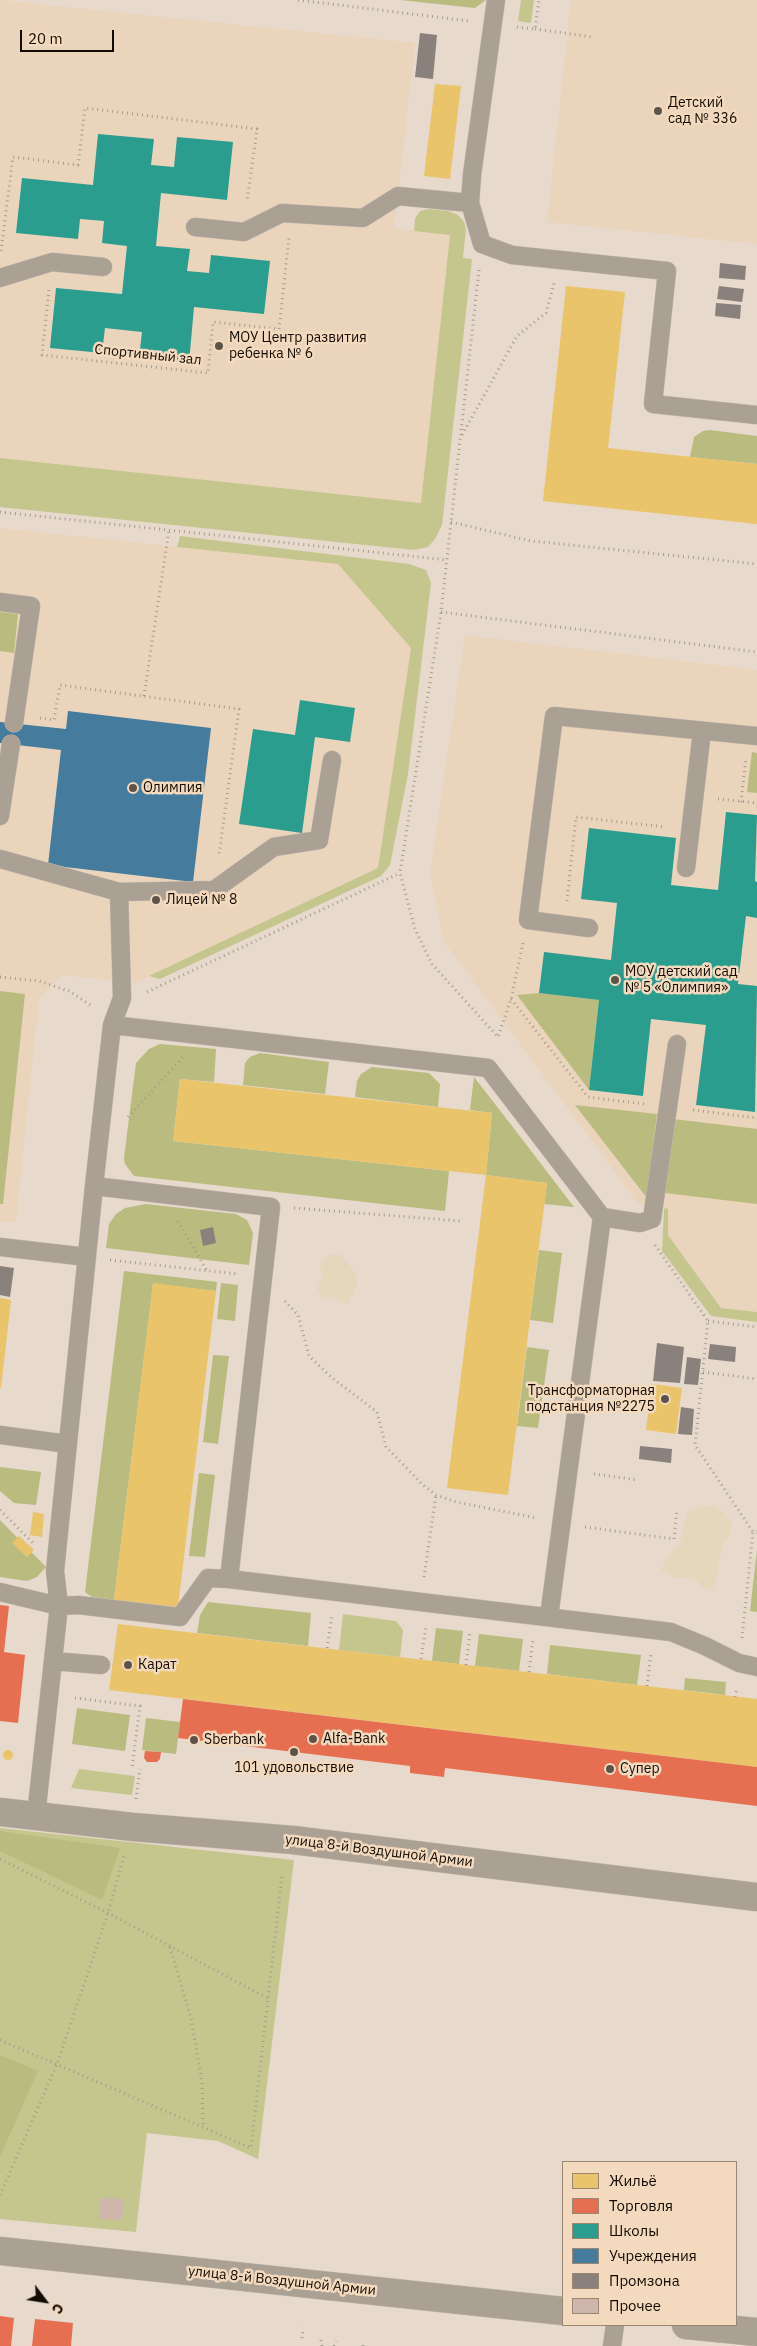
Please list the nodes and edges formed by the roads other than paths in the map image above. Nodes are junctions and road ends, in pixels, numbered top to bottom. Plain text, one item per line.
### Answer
1 (496, 0) edge
2 (470, 203) junction
3 (195, 227) dead end
4 (103, 267) dead end
5 (0, 278) edge
6 (757, 415) edge
7 (0, 602) edge
8 (15, 719) road end
9 (702, 731) junction
10 (753, 736) edge
11 (11, 744) dead end
12 (332, 760) dead end
13 (0, 816) edge
14 (0, 859) edge
15 (686, 868) dead end
16 (119, 892) junction
17 (589, 928) dead end
18 (112, 1025) junction
19 (677, 1044) dead end
20 (94, 1186) junction
21 (602, 1217) junction
22 (0, 1247) edge
23 (87, 1257) junction
24 (0, 1435) edge
25 (68, 1444) junction
26 (229, 1579) junction
27 (0, 1592) edge
28 (59, 1606) junction
29 (549, 1617) junction
30 (53, 1661) junction
31 (101, 1665) dead end
32 (757, 1667) edge
33 (0, 1812) edge
34 (36, 1816) junction
35 (757, 1897) edge
36 (0, 2251) edge
37 (562, 2311) edge
38 (615, 2326) edge
39 (696, 2326) edge
40 (757, 2332) edge
41 (612, 2346) edge

1 - 2 lane
2 - 3 lane
2 - 6 lane
4 - 5 lane
7 - 8 lane
9 - 10 lane
9 - 15 lane
9 - 17 lane
11 - 13 lane
12 - 16 lane
14 - 16 lane
16 - 18 lane
18 - 20 lane
18 - 21 lane
19 - 21 lane
20 - 23 lane
20 - 26 lane
21 - 29 lane
22 - 23 lane
23 - 25 lane
24 - 25 lane
25 - 28 lane
26 - 28 lane
26 - 29 lane
27 - 28 lane
28 - 30 lane
29 - 32 lane
30 - 31 lane
30 - 34 lane
33 - 34 street, улица 8-й Воздушной Армии
34 - 35 street, улица 8-й Воздушной Армии
36 - 37 street, улица 8-й Воздушной Армии
38 - 41 lane
39 - 40 street

